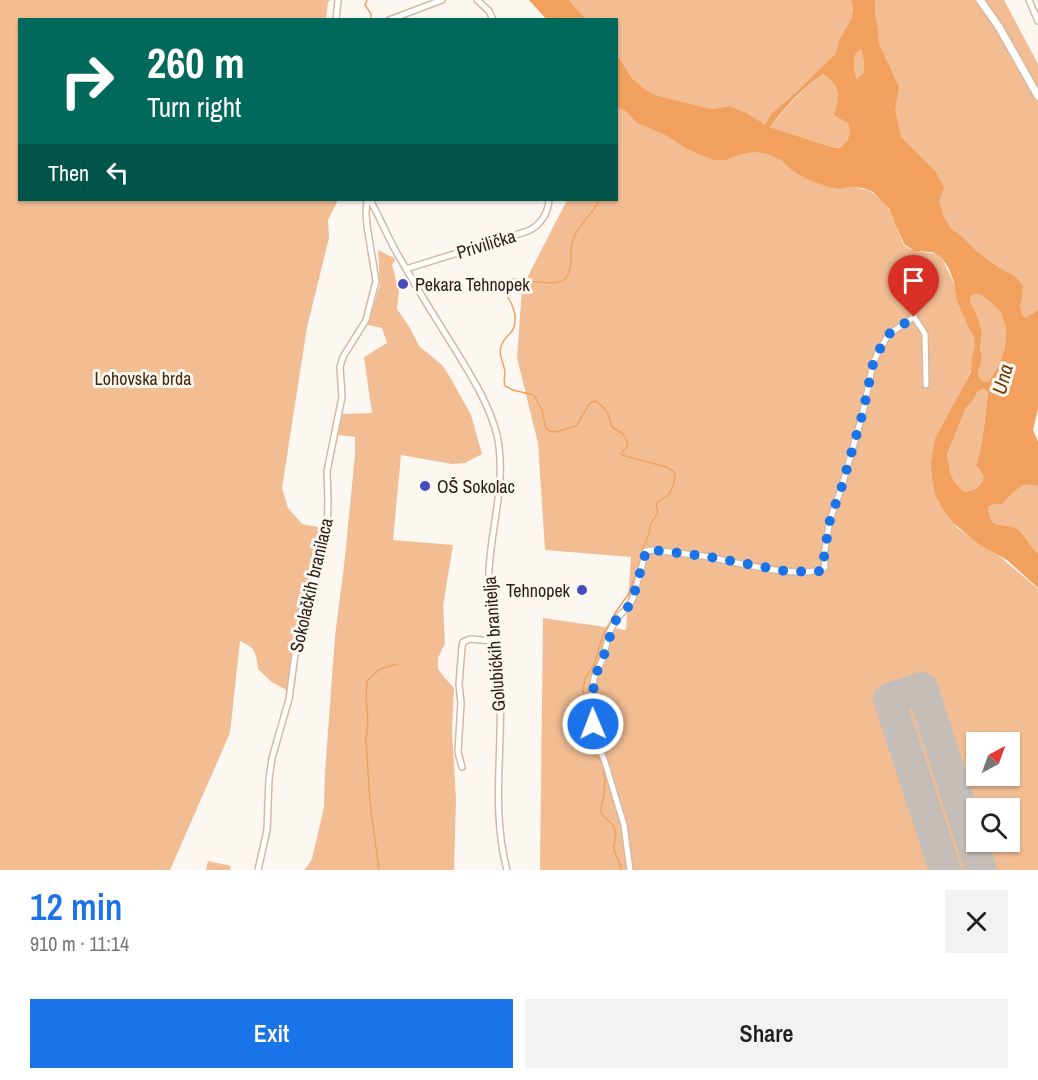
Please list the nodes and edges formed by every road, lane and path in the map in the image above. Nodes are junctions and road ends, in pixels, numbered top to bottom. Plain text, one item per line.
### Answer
1 (338, 0) edge
2 (442, 0) edge
3 (477, 0) edge
4 (980, 0) edge
5 (1029, 0) edge
6 (421, 3) edge
7 (336, 18) edge
8 (393, 18) edge
9 (492, 18) edge
10 (1038, 21) edge
11 (1038, 96) edge
12 (368, 201) edge
13 (369, 201) edge
14 (549, 201) edge
15 (406, 269) junction
16 (926, 385) dead end
17 (493, 641) junction
18 (462, 767) dead end
19 (258, 870) edge
20 (507, 870) edge
21 (630, 870) edge

1 - 7 street
2 - 6 street
3 - 9 street
4 - 11 main road
5 - 10 street
6 - 8 street
12 - 19 street, Sokolačkih branilaca
13 - 15 street, Golubićkih branitelja
14 - 15 street, Privilička
15 - 17 street, Golubićkih branitelja
16 - 21 street
17 - 18 street
17 - 20 street, Golubićkih branitelja

